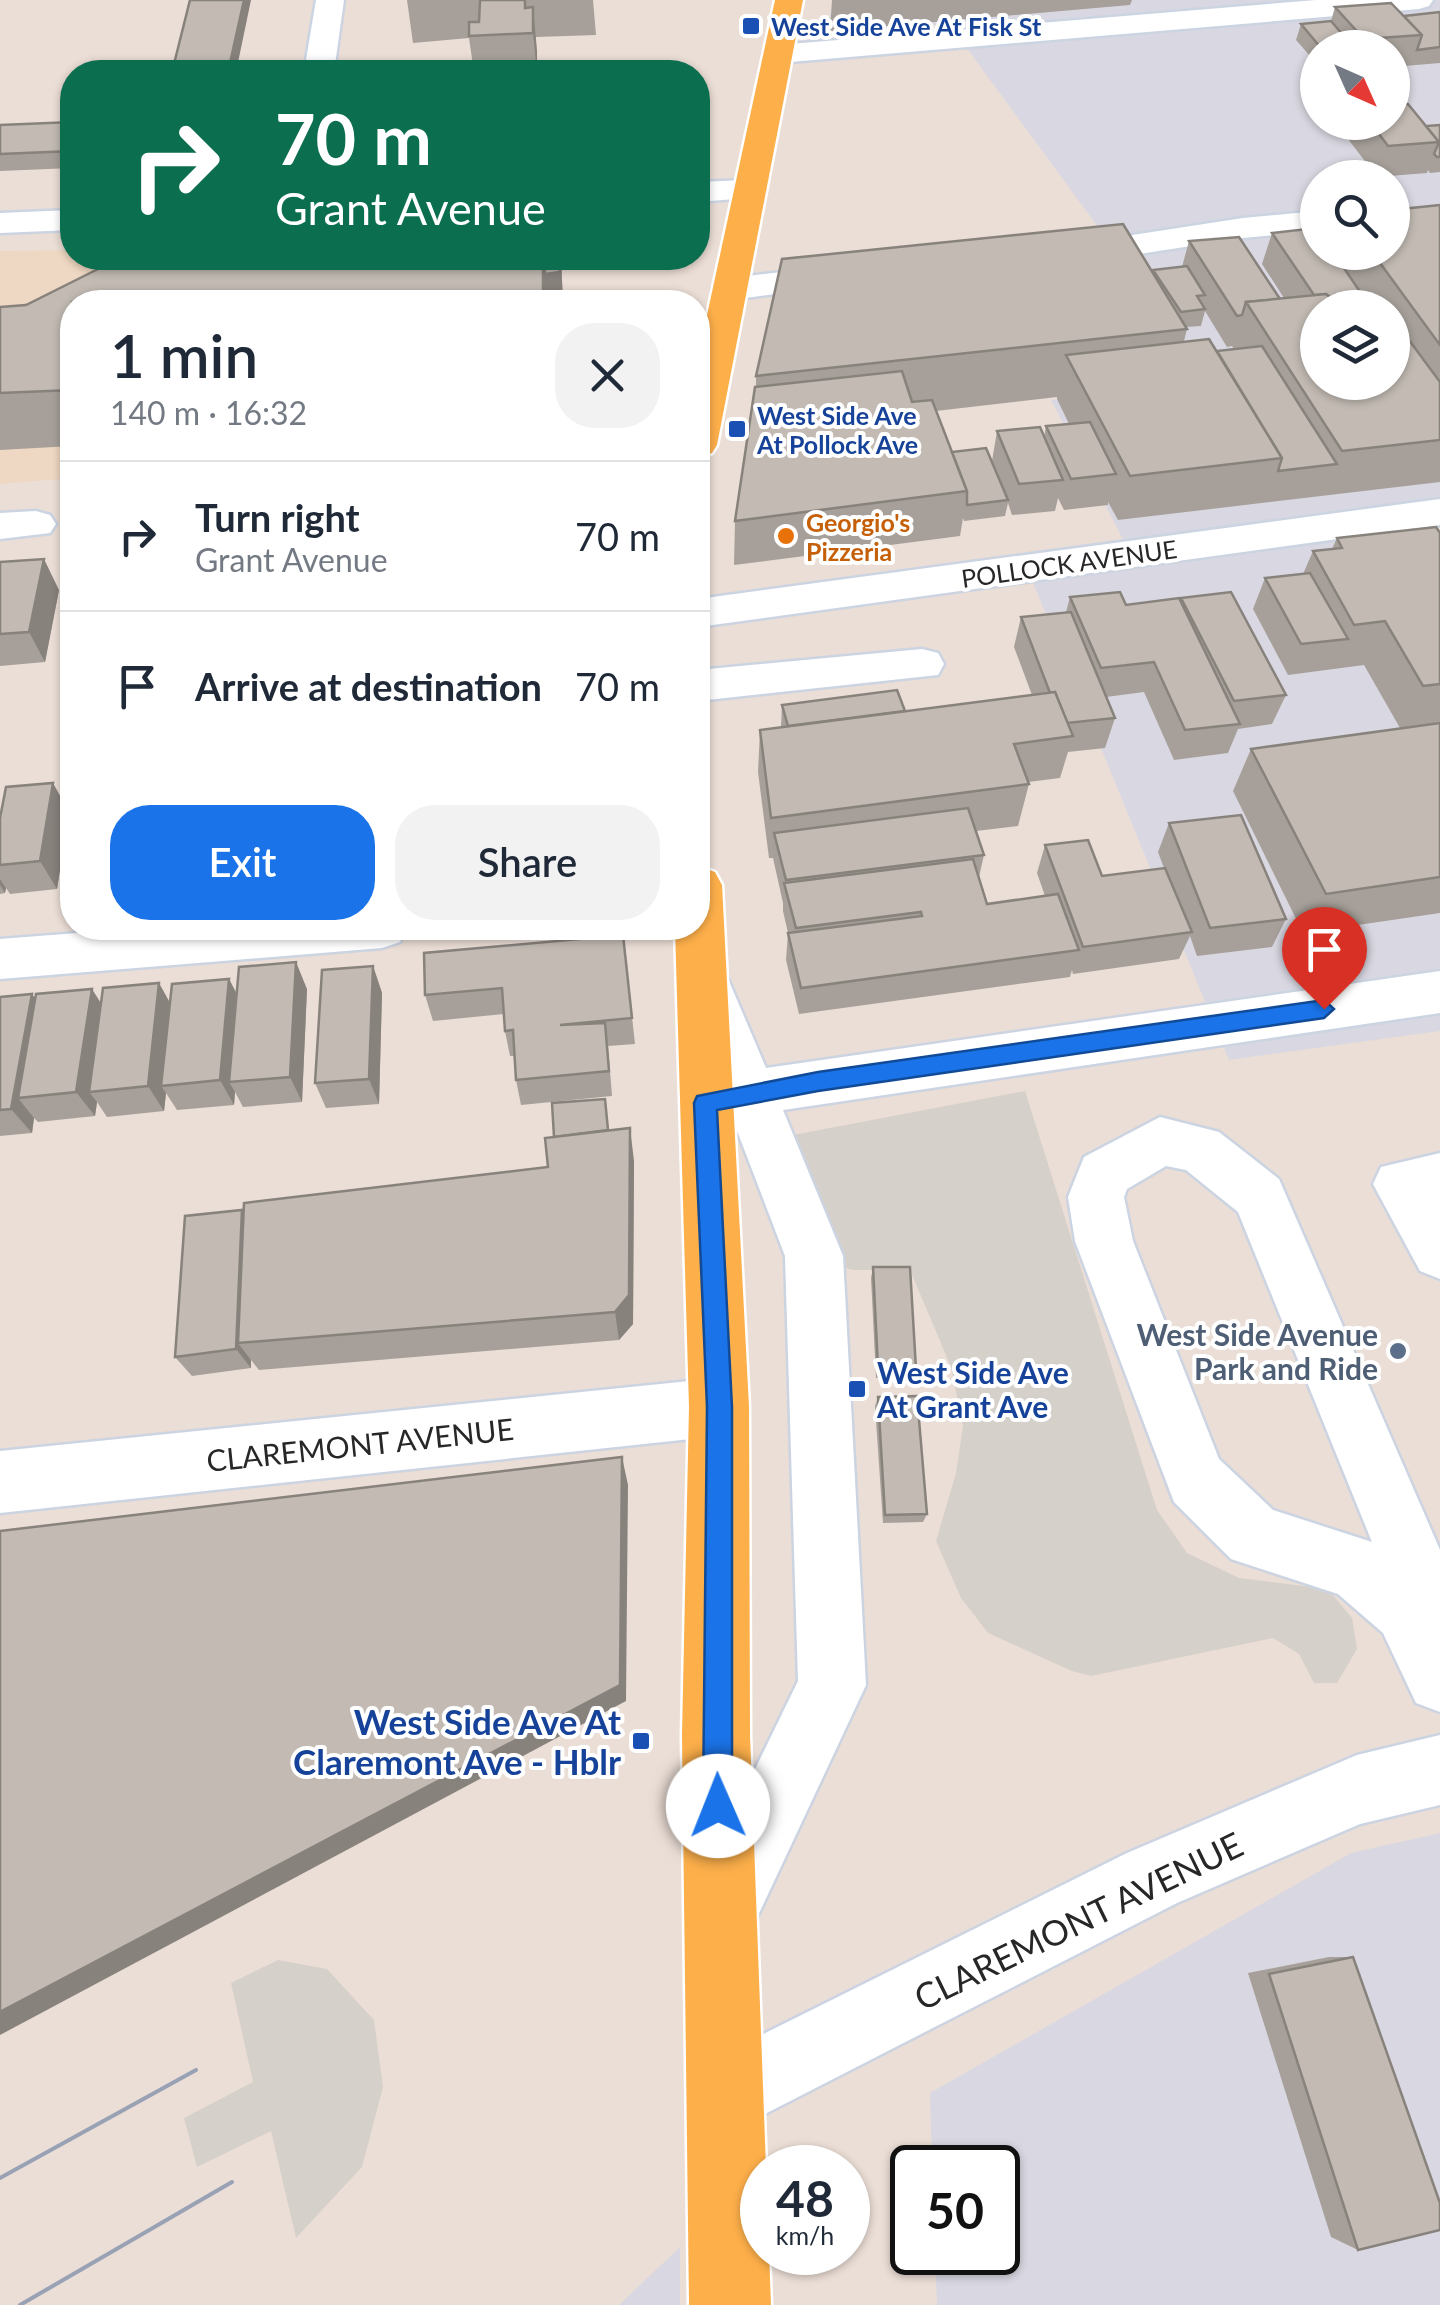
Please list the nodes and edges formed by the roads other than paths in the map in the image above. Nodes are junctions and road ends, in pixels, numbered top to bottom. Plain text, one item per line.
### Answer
1 (330, 0) edge
2 (788, 0) edge
3 (1419, 0) edge
4 (778, 54) junction
5 (320, 60) edge
6 (746, 190) junction
7 (710, 192) edge
8 (60, 220) edge
9 (0, 223) edge
10 (1300, 223) edge
11 (1027, 259) edge
12 (890, 272) edge
13 (730, 289) junction
14 (710, 386) edge
15 (1440, 512) edge
16 (710, 611) edge
17 (922, 664) dead end
18 (710, 685) edge
19 (234, 940) edge
20 (700, 940) edge
21 (0, 959) edge
22 (701, 970) joint
23 (1440, 992) edge
24 (728, 1099) junction
25 (1440, 1177) edge
26 (1440, 1253) edge
27 (720, 1407) junction
28 (0, 1482) edge
29 (1406, 1610) junction
30 (1440, 1679) edge
31 (1440, 1770) edge
32 (721, 1914) junction
33 (726, 2093) junction
34 (730, 2305) edge

1 - 5 street
2 - 4 main road
3 - 4 street
4 - 6 main road
6 - 7 street
6 - 13 main road
8 - 9 street
10 - 11 street
12 - 13 street
13 - 14 main road
15 - 16 street, POLLOCK AVENUE
17 - 18 street
19 - 21 street
20 - 22 main road
22 - 24 street
23 - 24 street
24 - 27 main road
24 - 32 street
25 - 26 street
27 - 28 street, CLAREMONT AVENUE
27 - 32 main road
29 - 29 street
29 - 30 street
31 - 33 street, CLAREMONT AVENUE
32 - 33 main road
33 - 34 main road

